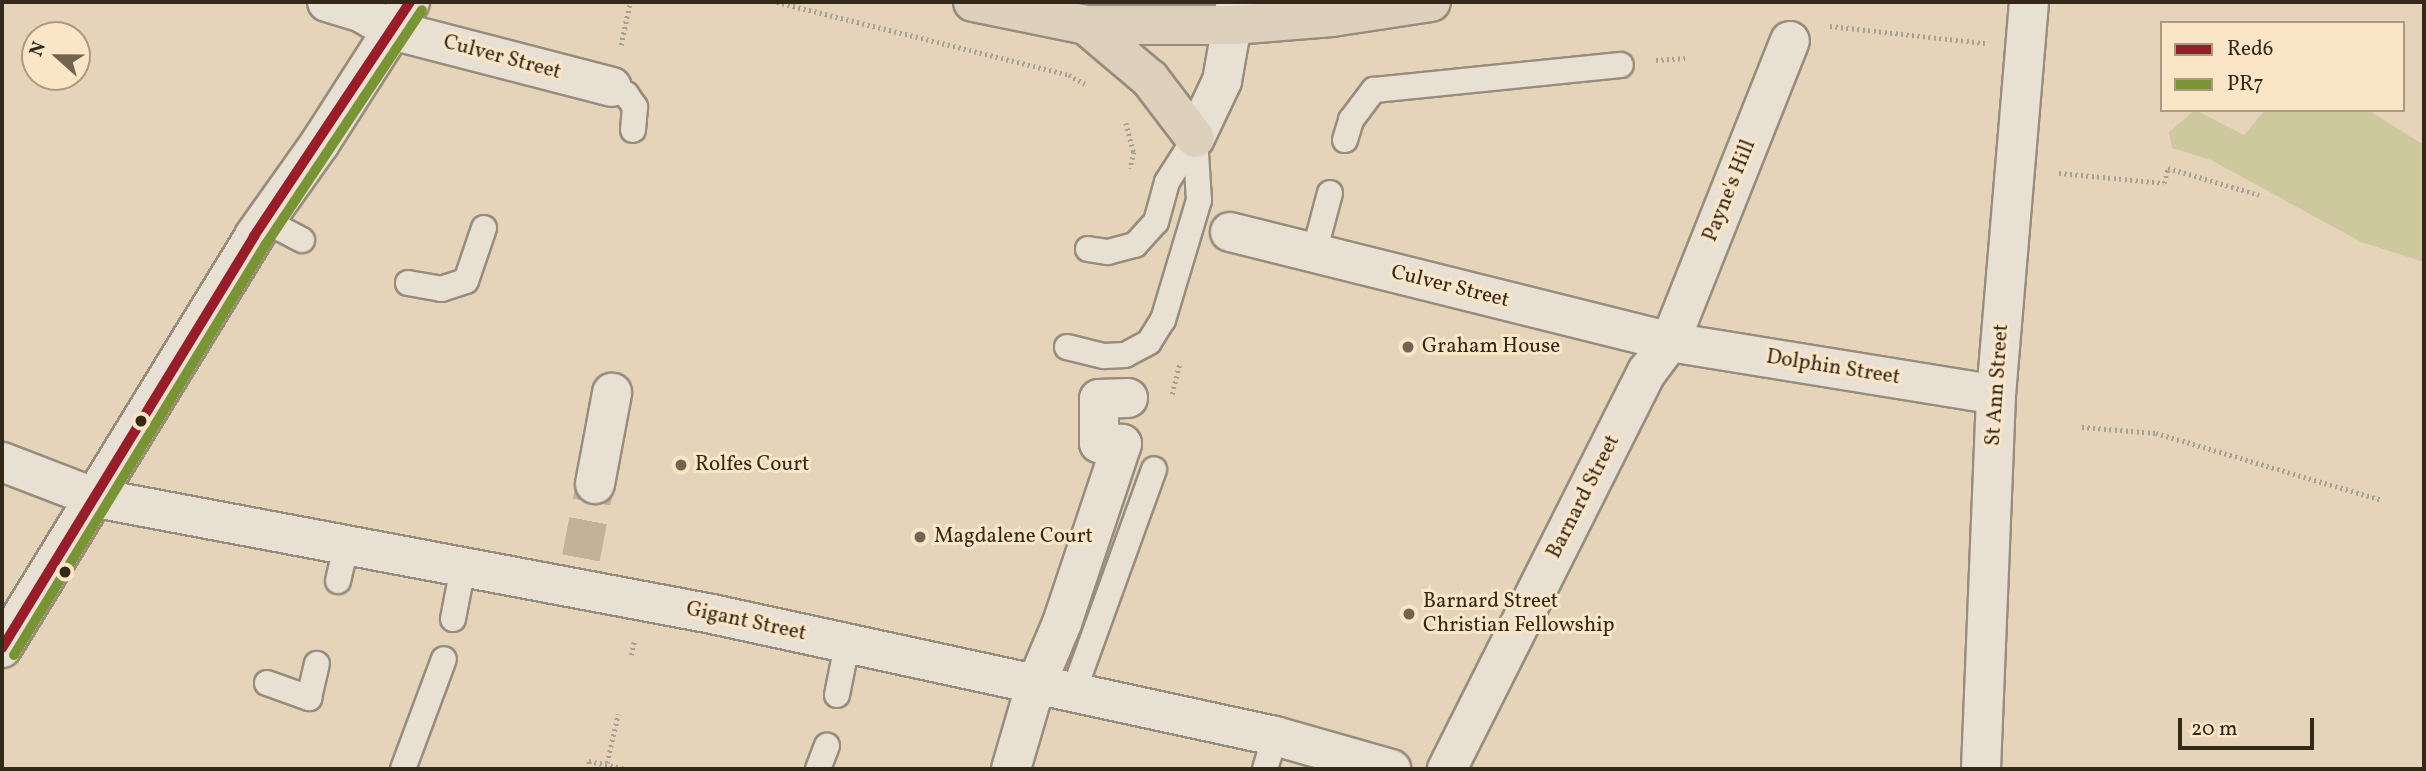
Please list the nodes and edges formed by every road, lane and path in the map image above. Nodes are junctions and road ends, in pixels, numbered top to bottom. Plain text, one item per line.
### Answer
1 (327, 2) edge
2 (776, 2) edge
3 (973, 2) edge
4 (1431, 2) edge
5 (2029, 2) edge
6 (1235, 13) edge
7 (401, 16) edge
8 (1086, 25) junction
9 (1807, 33) joint
10 (2024, 48) junction
11 (1621, 65) dead end
12 (612, 87) joint
13 (1093, 89) dead end
14 (1119, 112) dead end
15 (633, 130) dead end
16 (1195, 138) junction
17 (1345, 139) dead end
18 (2015, 168) junction
19 (1128, 178) dead end
20 (1330, 193) dead end
21 (2259, 195) dead end
22 (264, 220) junction
23 (484, 228) dead end
24 (1230, 232) dead end
25 (302, 240) dead end
26 (1088, 248) dead end
27 (1314, 253) junction
28 (408, 283) dead end
29 (1670, 342) junction
30 (1067, 347) dead end
31 (612, 393) dead end
32 (1996, 395) junction
33 (1128, 398) dead end
34 (2082, 428) dead end
35 (2, 462) edge
36 (1154, 469) dead end
37 (595, 484) tunnel mouth
38 (96, 498) junction
39 (2382, 500) dead end
40 (463, 567) junction
41 (453, 619) dead end
42 (847, 645) junction
43 (2, 648) edge
44 (444, 659) dead end
45 (317, 664) dead end
46 (267, 683) dead end
47 (1035, 687) junction
48 (837, 695) dead end
49 (1072, 696) junction
50 (618, 714) dead end
51 (827, 746) dead end
52 (1270, 753) edge
53 (607, 763) junction
54 (403, 769) edge
55 (587, 769) edge
56 (627, 769) edge
57 (817, 769) edge
58 (1011, 769) edge
59 (1391, 769) edge
60 (1447, 769) edge
61 (1981, 769) edge

1 - 7 street, Culver Street
2 - 13 path
3 - 8 highway
4 - 6 highway
5 - 10 street, St Ann Street
6 - 8 highway
6 - 16 street
7 - 12 street, Culver Street
7 - 22 street
8 - 16 highway
9 - 10 path
9 - 29 street, Payne's Hill
10 - 18 street, St Ann Street
11 - 17 lane
12 - 15 lane
14 - 19 path
16 - 26 lane
16 - 30 lane
18 - 21 path
18 - 32 street, St Ann Street
20 - 27 lane
22 - 25 lane
22 - 38 street
23 - 28 lane
24 - 27 street, Culver Street
27 - 29 street, Culver Street
29 - 32 street, Dolphin Street
29 - 60 street, Barnard Street
31 - 37 street
32 - 61 street, St Ann Street
33 - 47 street
34 - 39 path
35 - 38 street, Gigant Street
36 - 49 lane
38 - 40 street, Gigant Street
38 - 43 street
40 - 41 lane
40 - 42 street, Gigant Street
42 - 47 street, Gigant Street
42 - 48 lane
44 - 54 lane
45 - 46 lane
47 - 49 street, Gigant Street
47 - 58 street
49 - 52 street, Gigant Street
50 - 53 path
51 - 57 lane
52 - 59 street, Gigant Street
53 - 55 path
53 - 56 path

